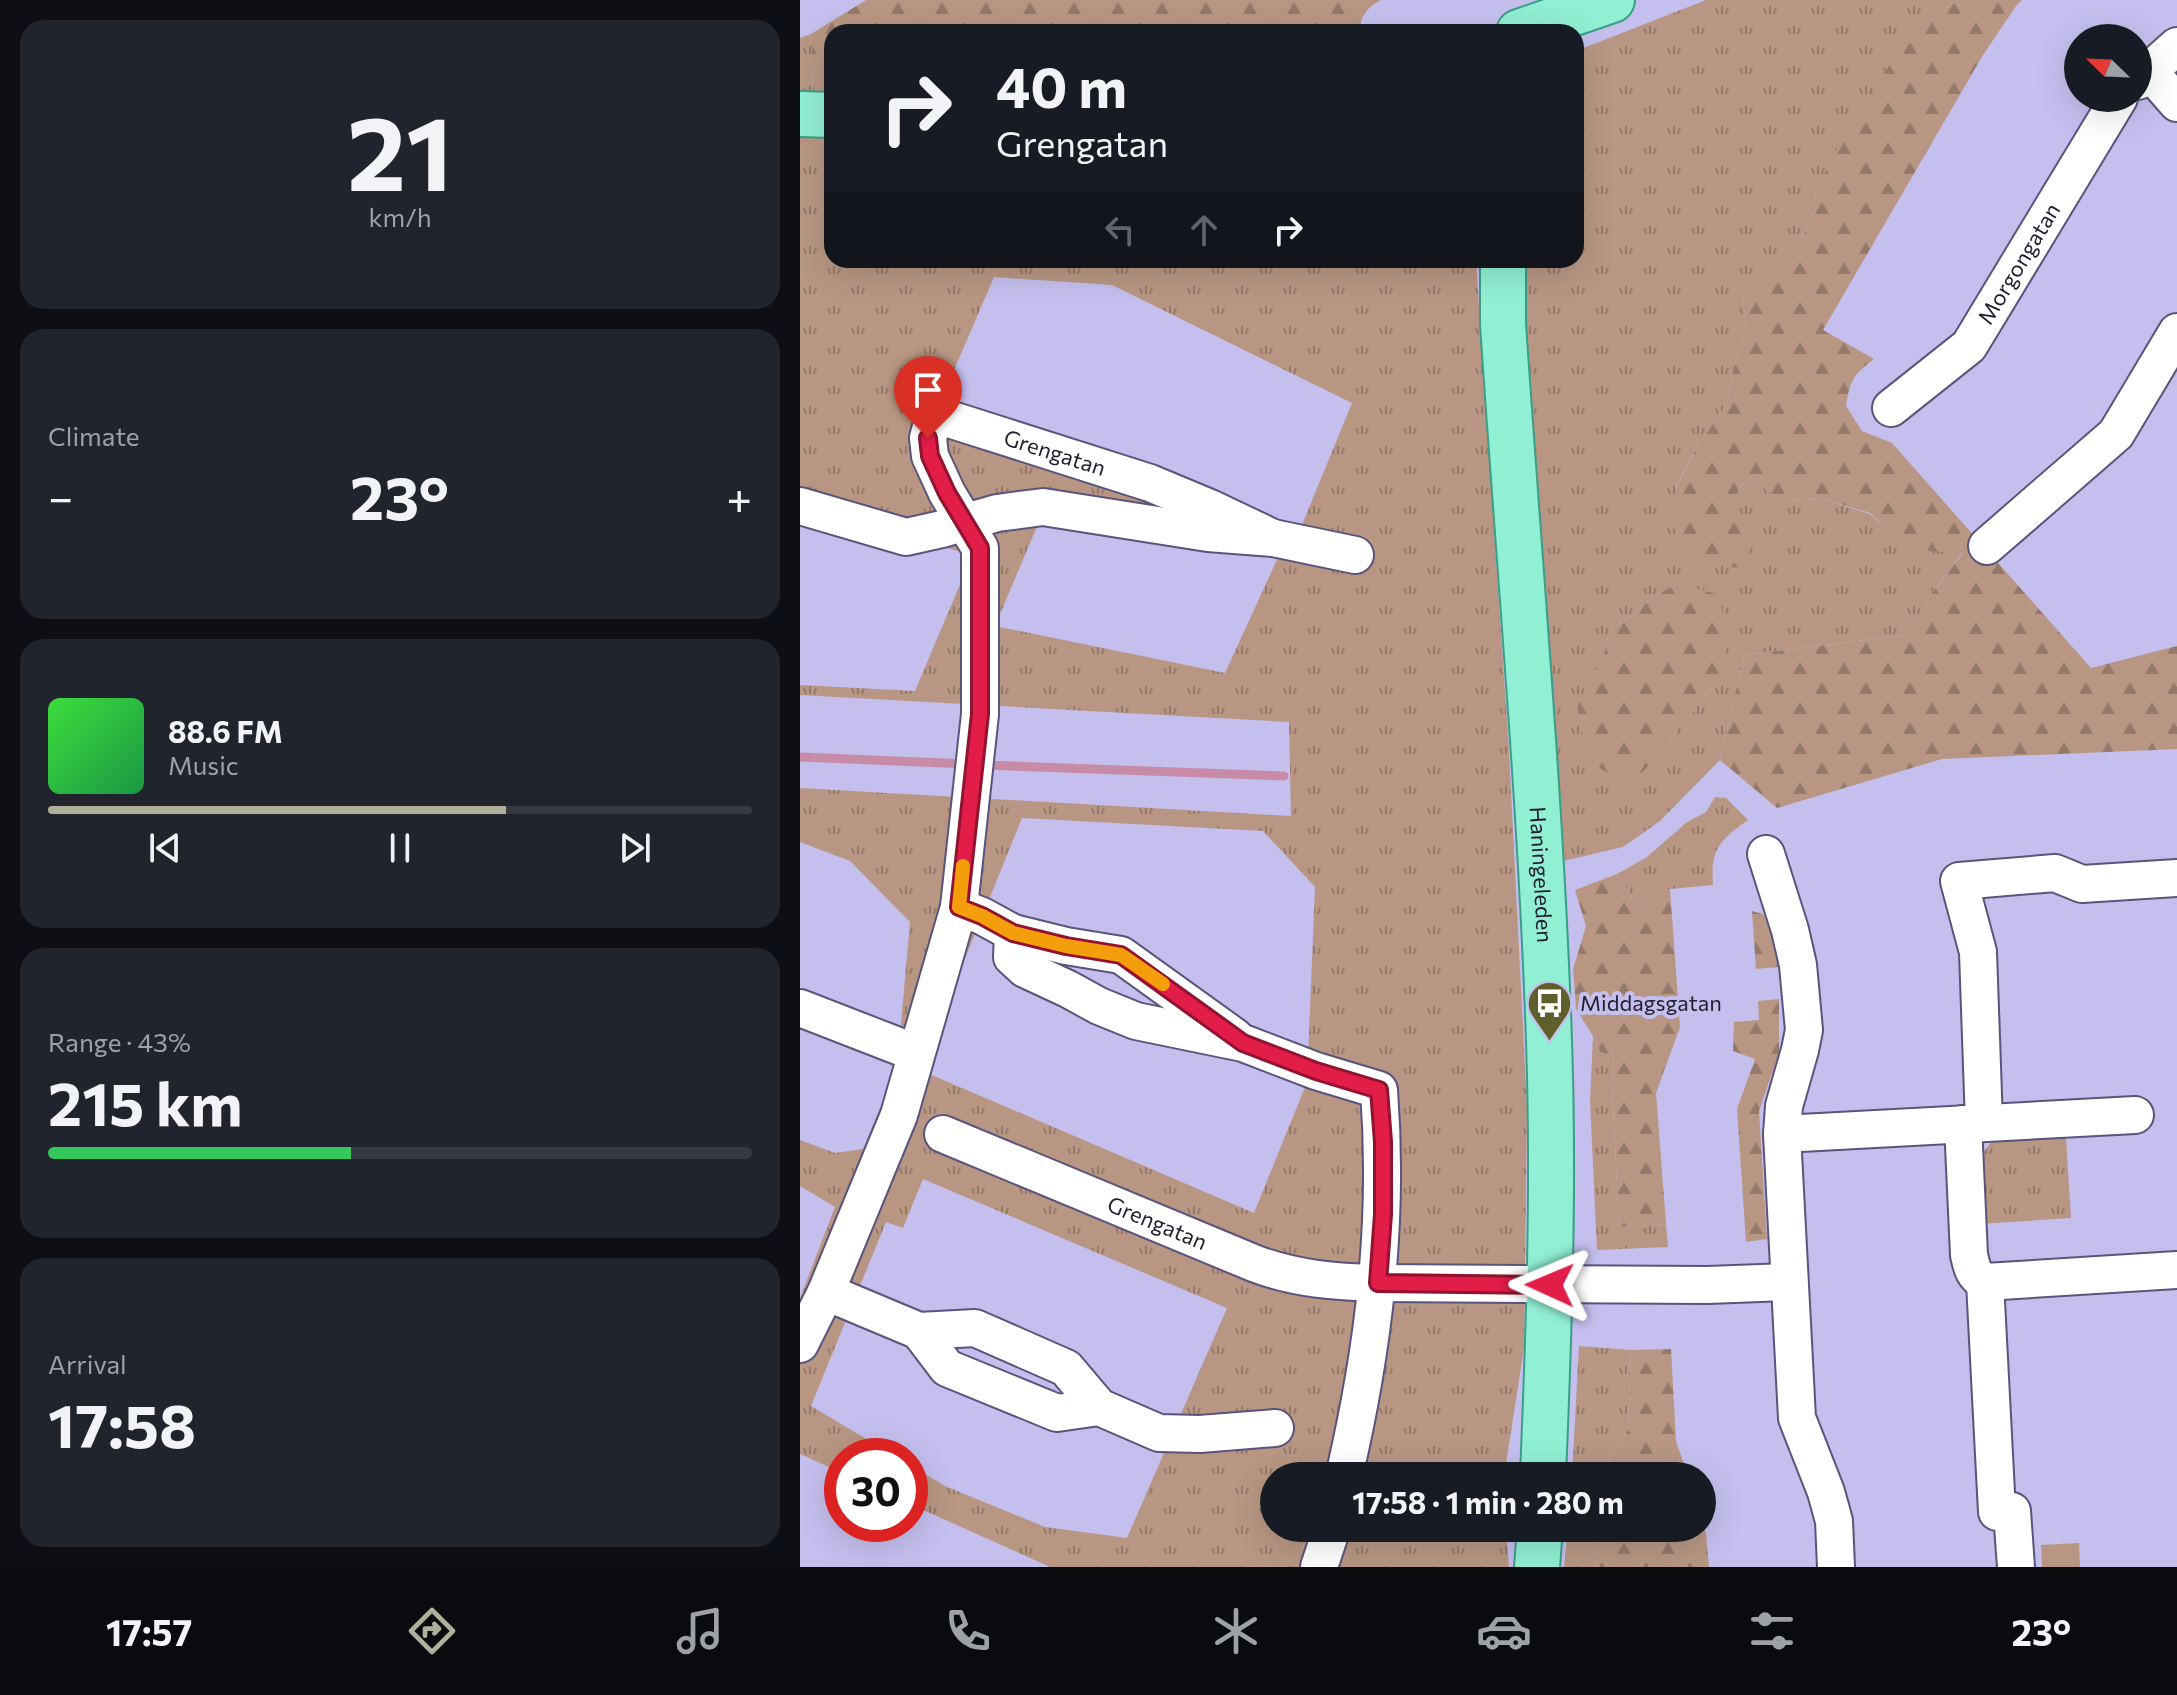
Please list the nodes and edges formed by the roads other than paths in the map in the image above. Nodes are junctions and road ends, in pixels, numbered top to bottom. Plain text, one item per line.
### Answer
1 (1612, 0) edge
2 (1542, 24) edge
3 (2177, 46) edge
4 (2152, 68) edge
5 (2152, 83) edge
6 (2177, 103) edge
7 (2111, 112) edge
8 (800, 114) edge
9 (824, 115) edge
10 (1493, 268) edge
11 (1503, 268) edge
12 (1503, 324) junction
13 (2174, 347) edge
14 (1891, 408) dead end
15 (800, 506) edge
16 (965, 522) junction
17 (1273, 538) junction
18 (1987, 546) dead end
19 (1355, 555) dead end
20 (1766, 854) dead end
21 (2177, 878) edge
22 (959, 907) junction
23 (1013, 933) junction
24 (800, 1008) edge
25 (1243, 1043) junction
26 (916, 1053) junction
27 (2135, 1115) dead end
28 (1973, 1123) junction
29 (943, 1134) dead end
30 (1782, 1134) junction
31 (2177, 1270) edge
32 (1789, 1282) junction
33 (1985, 1282) junction
34 (1378, 1283) junction
35 (1550, 1285) junction
36 (826, 1292) junction
37 (801, 1341) edge
38 (1275, 1428) dead end
39 (1347, 1462) edge
40 (1544, 1462) edge
41 (1327, 1542) edge
42 (1539, 1542) edge
43 (1319, 1567) edge
44 (1537, 1567) edge
45 (1836, 1567) edge
46 (2016, 1567) edge

1 - 2 main road
3 - 4 street
5 - 6 street
7 - 14 street, Morgongatan
8 - 9 main road
10 - 12 main road, Haningeleden
11 - 12 main road, Haningeleden
12 - 35 main road, Haningeleden
13 - 18 street
15 - 16 street, Grengatan
16 - 17 street, Grengatan
16 - 17 street, Grengatan
16 - 22 street, Grengatan
17 - 19 street, Grengatan
20 - 30 street
21 - 28 street
22 - 23 street
22 - 26 street, Grengatan
23 - 25 street
23 - 25 street
24 - 26 street
25 - 34 street
26 - 36 street, Grengatan
27 - 28 street
28 - 30 street
28 - 33 street
29 - 34 street, Grengatan
30 - 32 street
31 - 33 street
32 - 35 street
32 - 45 street
33 - 46 street
34 - 35 street, Grengatan
34 - 39 street
35 - 40 main road, Haningeleden
36 - 37 street, Grengatan
36 - 38 street
41 - 43 street
42 - 44 main road

